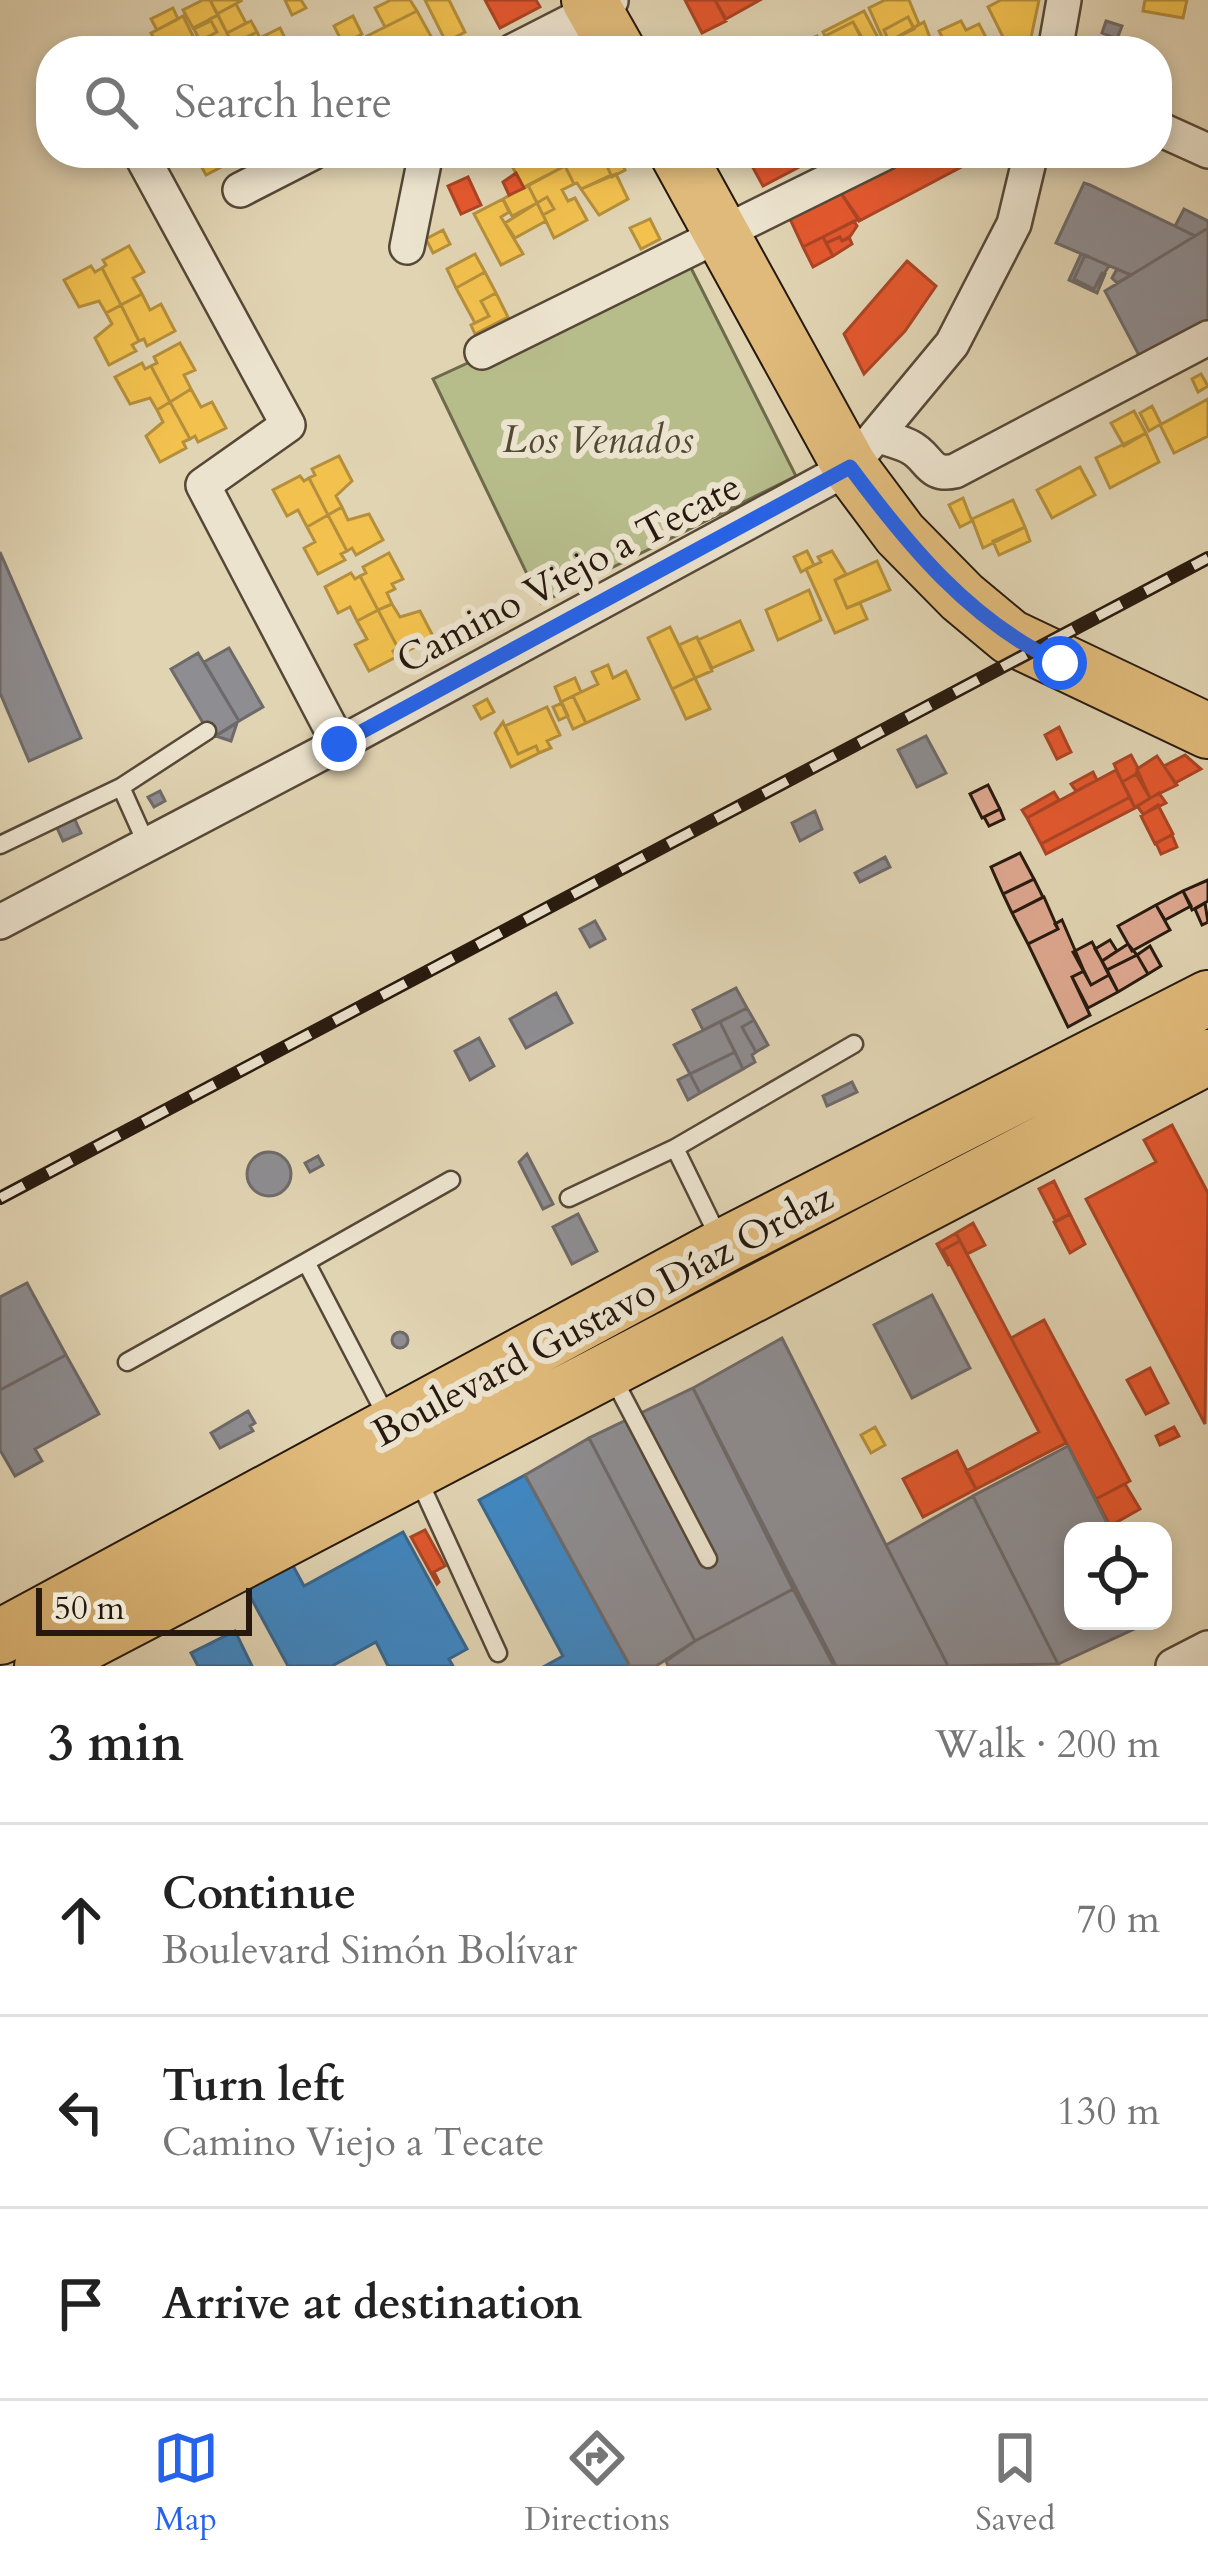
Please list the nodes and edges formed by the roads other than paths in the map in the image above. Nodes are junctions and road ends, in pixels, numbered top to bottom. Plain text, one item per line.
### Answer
1 (1064, 0) edge
2 (603, 15) edge
3 (550, 36) edge
4 (1058, 36) edge
5 (1172, 135) edge
6 (1208, 151) edge
7 (148, 168) edge
8 (282, 168) edge
9 (423, 168) edge
10 (685, 168) edge
11 (855, 168) edge
12 (1027, 168) edge
13 (239, 190) dead end
14 (724, 234) junction
15 (407, 247) dead end
16 (1208, 338) edge
17 (482, 352) dead end
18 (864, 451) junction
19 (1205, 729) edge
20 (207, 730) dead end
21 (339, 744) junction
22 (121, 787) junction
23 (0, 845) edge
24 (147, 845) junction
25 (0, 922) edge
26 (1203, 994) edge
27 (854, 1044) dead end
28 (1204, 1068) edge
29 (675, 1148) junction
30 (452, 1180) dead end
31 (569, 1198) dead end
32 (723, 1246) junction
33 (305, 1262) junction
34 (127, 1362) dead end
35 (608, 1368) junction
36 (403, 1449) junction
37 (708, 1559) dead end
38 (0, 1637) edge
39 (1208, 1648) edge
40 (498, 1653) dead end
41 (42, 1666) edge
42 (1173, 1666) edge

1 - 4 street
2 - 3 street
5 - 6 street
7 - 21 street
8 - 13 street
9 - 15 street
10 - 14 main road
11 - 14 street
12 - 18 street, Camino Viejo a Tecate
14 - 17 street
14 - 18 main road
16 - 18 street
18 - 19 main road
18 - 21 street, Camino Viejo a Tecate
20 - 22 lane
21 - 24 street, Camino Viejo a Tecate
22 - 23 lane
22 - 24 lane
24 - 25 street, Camino Viejo a Tecate
26 - 32 main road, Boulevard Gustavo Díaz Ordaz
27 - 29 lane
28 - 35 main road, Boulevard Gustavo Díaz Ordaz
29 - 31 lane
29 - 32 lane
30 - 33 lane
32 - 36 main road, Boulevard Gustavo Díaz Ordaz
33 - 34 lane
33 - 36 lane
35 - 36 main road, Boulevard Gustavo Díaz Ordaz
35 - 37 lane
36 - 38 main road, Boulevard Gustavo Díaz Ordaz
36 - 40 lane
36 - 41 main road, Boulevard Gustavo Díaz Ordaz
39 - 42 street

